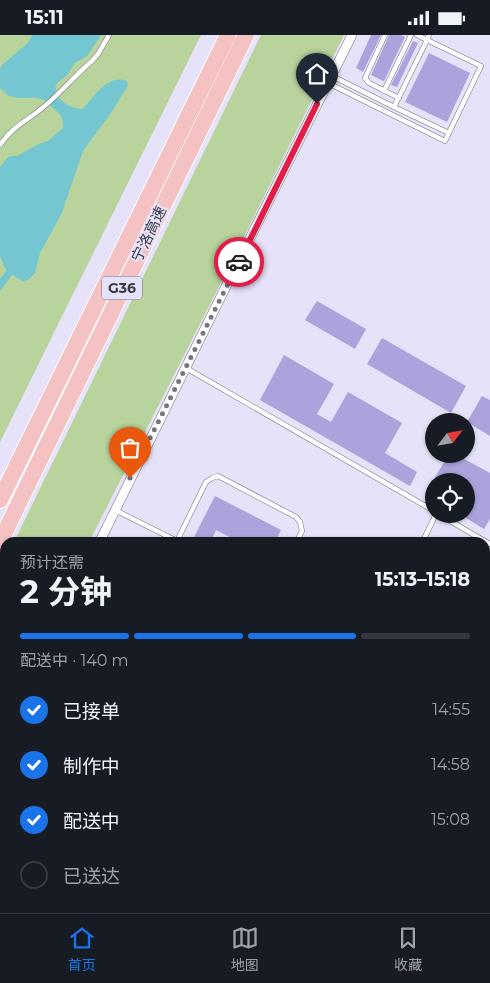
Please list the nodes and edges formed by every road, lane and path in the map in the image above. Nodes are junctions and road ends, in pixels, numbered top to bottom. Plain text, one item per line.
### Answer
1 (109, 35) edge
2 (228, 35) edge
3 (246, 35) edge
4 (352, 35) edge
5 (385, 35) edge
6 (411, 35) edge
7 (417, 35) edge
8 (428, 37) edge
9 (330, 80) junction
10 (384, 91) junction
11 (399, 98) junction
12 (394, 107) junction
13 (449, 133) junction
14 (0, 145) edge
15 (186, 368) junction
16 (0, 501) edge
17 (425, 507) edge
18 (115, 510) junction
19 (431, 523) edge
20 (453, 523) edge
21 (2, 537) edge
22 (102, 537) edge
23 (167, 537) edge
24 (179, 537) edge
25 (299, 537) edge
26 (425, 537) edge
27 (478, 537) edge

1 - 14 lane
2 - 16 highway, 宁洛高速 / G36
3 - 21 highway, 宁洛高速 / G36
4 - 9 street
5 - 10 lane
6 - 10 lane
7 - 8 lane
8 - 11 lane
8 - 13 lane
9 - 12 lane
9 - 13 lane
9 - 15 street
10 - 11 lane
11 - 12 lane
12 - 13 lane
15 - 17 lane
15 - 18 street
18 - 22 street
18 - 23 lane
19 - 26 lane
20 - 27 lane
24 - 25 lane

